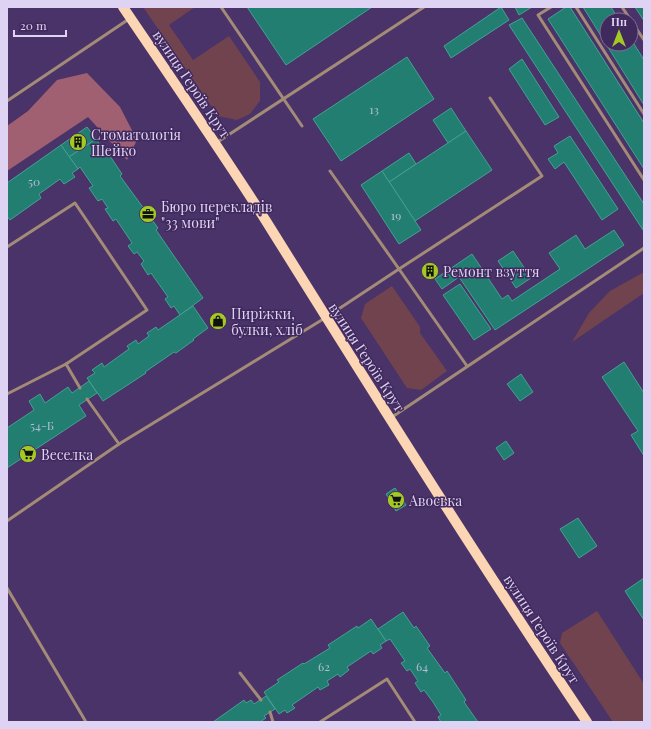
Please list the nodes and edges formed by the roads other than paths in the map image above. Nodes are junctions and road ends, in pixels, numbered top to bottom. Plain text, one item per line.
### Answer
1 (123, 7) edge
2 (221, 7) edge
3 (424, 7) edge
4 (551, 7) edge
5 (576, 7) edge
6 (622, 7) edge
7 (130, 18) junction
8 (644, 40) edge
9 (284, 98) junction
10 (490, 98) dead end
11 (7, 101) edge
12 (644, 114) edge
13 (302, 126) dead end
14 (214, 144) junction
15 (330, 171) dead end
16 (644, 180) edge
17 (7, 247) edge
18 (644, 248) edge
19 (399, 269) junction
20 (325, 318) junction
21 (66, 364) junction
22 (467, 366) junction
23 (80, 388) dead end
24 (7, 394) edge
25 (87, 399) dead end
26 (390, 418) junction
27 (119, 444) junction
28 (7, 521) edge
29 (7, 588) edge
30 (240, 672) dead end
31 (261, 700) dead end
32 (270, 712) dead end
33 (86, 722) edge
34 (273, 722) edge
35 (320, 722) edge
36 (415, 722) edge
37 (587, 722) edge

1 - 7 main road, вулиця Героїв Крут
2 - 9 lane
3 - 9 lane
4 - 16 lane
5 - 12 lane
6 - 8 lane
7 - 11 lane
7 - 14 main road, вулиця Героїв Крут
9 - 13 lane
9 - 14 lane
10 - 19 lane
14 - 20 main road, вулиця Героїв Крут
15 - 19 lane
17 - 21 lane
18 - 22 lane
19 - 20 lane
19 - 22 lane
20 - 26 main road, вулиця Героїв Крут
20 - 27 lane
21 - 23 lane
21 - 24 lane
22 - 26 lane
25 - 27 lane
26 - 37 main road, вулиця Героїв Крут
27 - 28 lane
29 - 33 lane
30 - 31 lane
32 - 34 lane
35 - 36 lane

